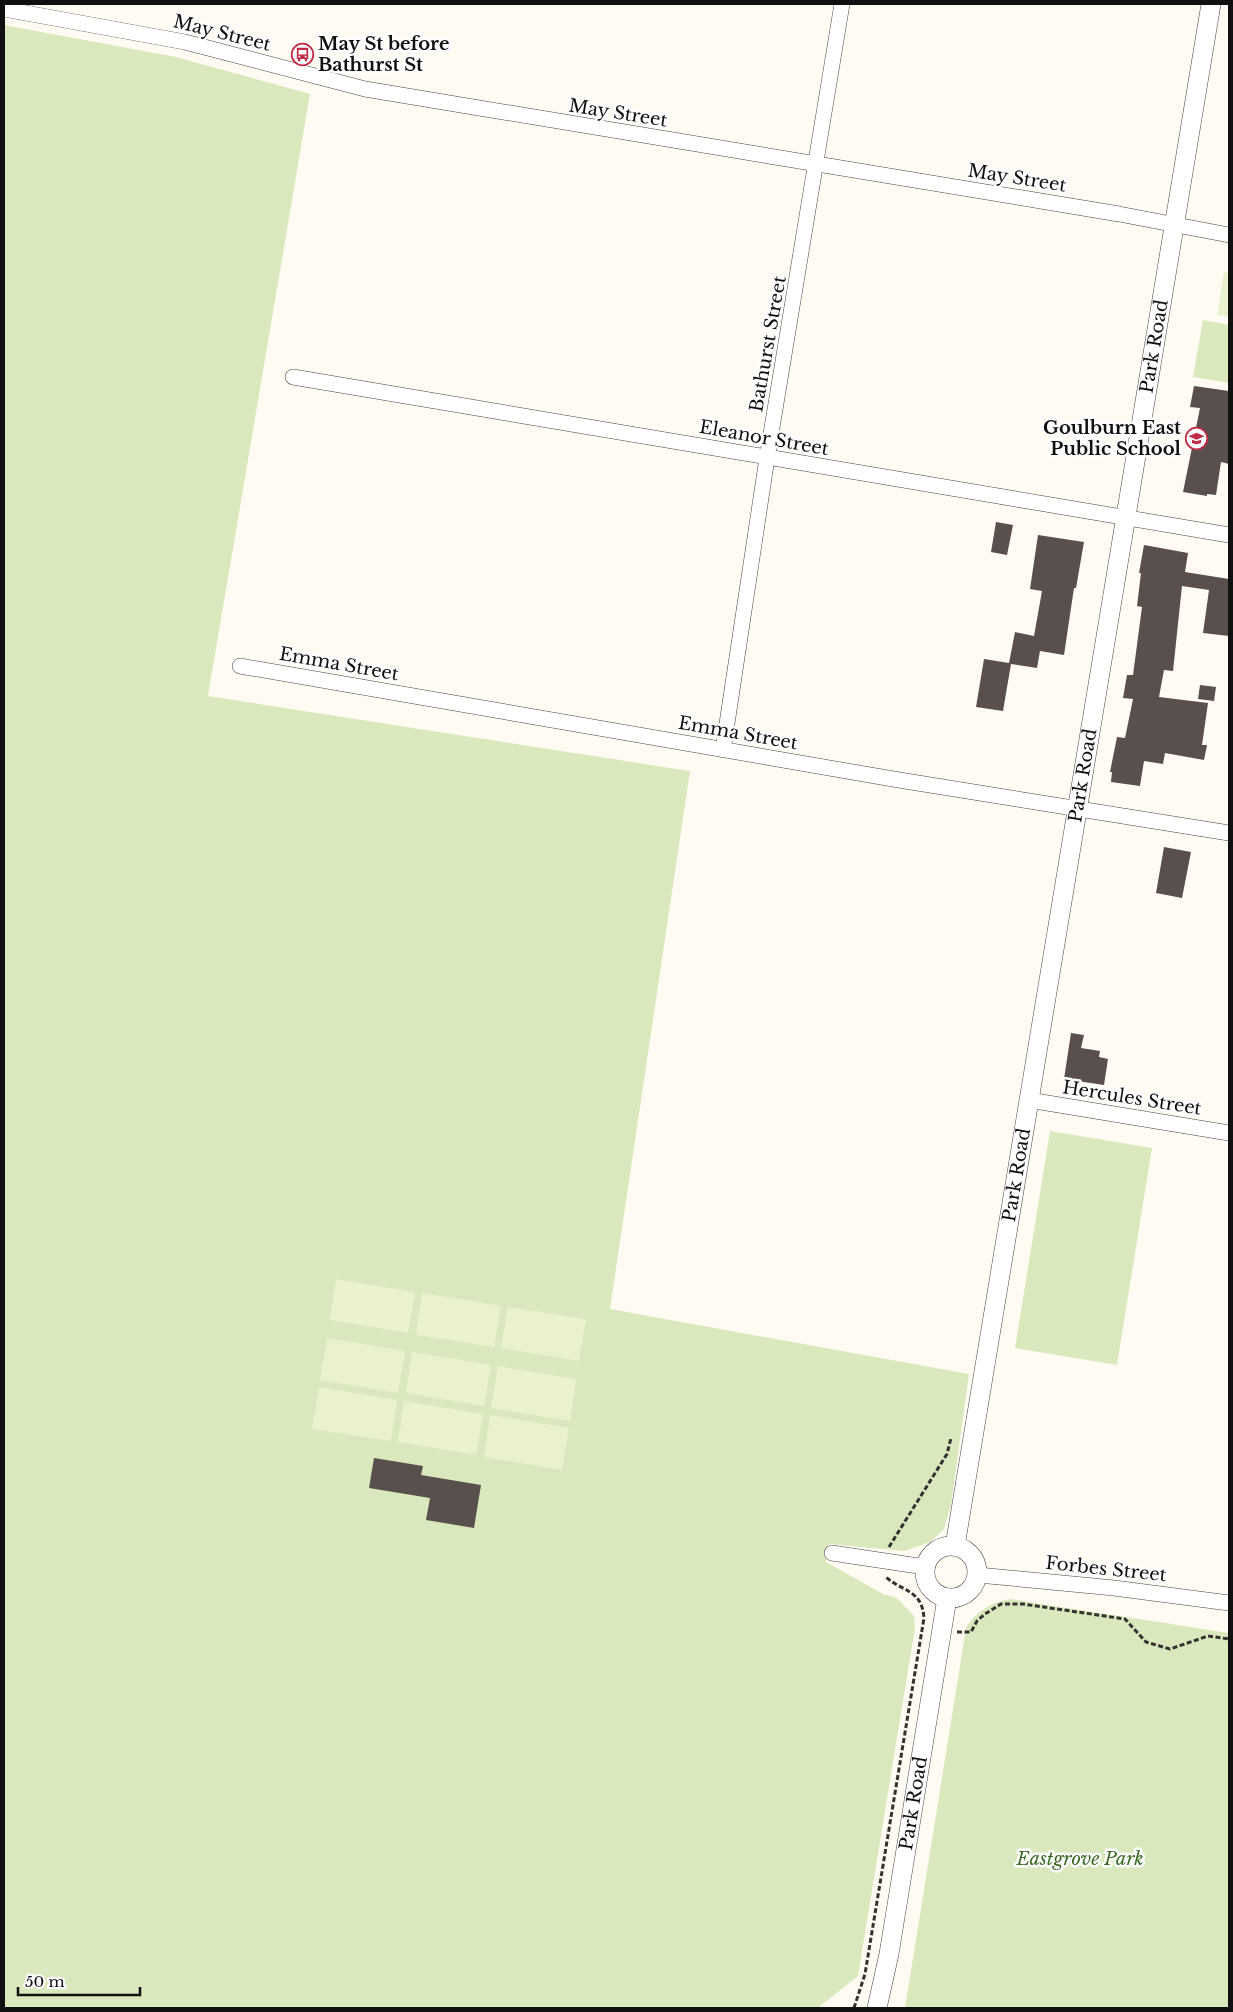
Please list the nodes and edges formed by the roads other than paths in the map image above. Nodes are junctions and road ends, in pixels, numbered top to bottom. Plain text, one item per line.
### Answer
1 (842, 4) edge
2 (1211, 4) edge
3 (4, 9) edge
4 (814, 164) junction
5 (1174, 226) junction
6 (1229, 236) edge
7 (293, 377) dead end
8 (767, 458) junction
9 (1126, 518) junction
10 (1229, 535) edge
11 (240, 666) dead end
12 (723, 750) junction
13 (1078, 808) junction
14 (1229, 833) edge
15 (1029, 1100) junction
16 (1229, 1133) edge
17 (955, 1546) junction
18 (832, 1553) dead end
19 (925, 1567) junction
20 (978, 1575) junction
21 (946, 1598) junction
22 (1229, 1604) edge
23 (877, 2008) edge

1 - 4 street, Bathurst Street
2 - 5 street, Park Road
3 - 4 street, May Street
4 - 5 street, May Street
4 - 8 street, Bathurst Street
5 - 6 street, May Street
5 - 9 street, Park Road
7 - 8 street, Eleanor Street
8 - 9 street, Eleanor Street
8 - 12 street, Bathurst Street
9 - 10 street, Eleanor Street
9 - 13 street, Park Road
11 - 12 street, Emma Street
12 - 13 street, Emma Street
13 - 14 street, Emma Street
13 - 15 street, Park Road
15 - 16 street, Hercules Street
15 - 17 street, Park Road
17 - 19 street
17 - 20 street
18 - 19 street
19 - 21 street
20 - 21 street
20 - 22 street, Forbes Street
21 - 23 street, Park Road

